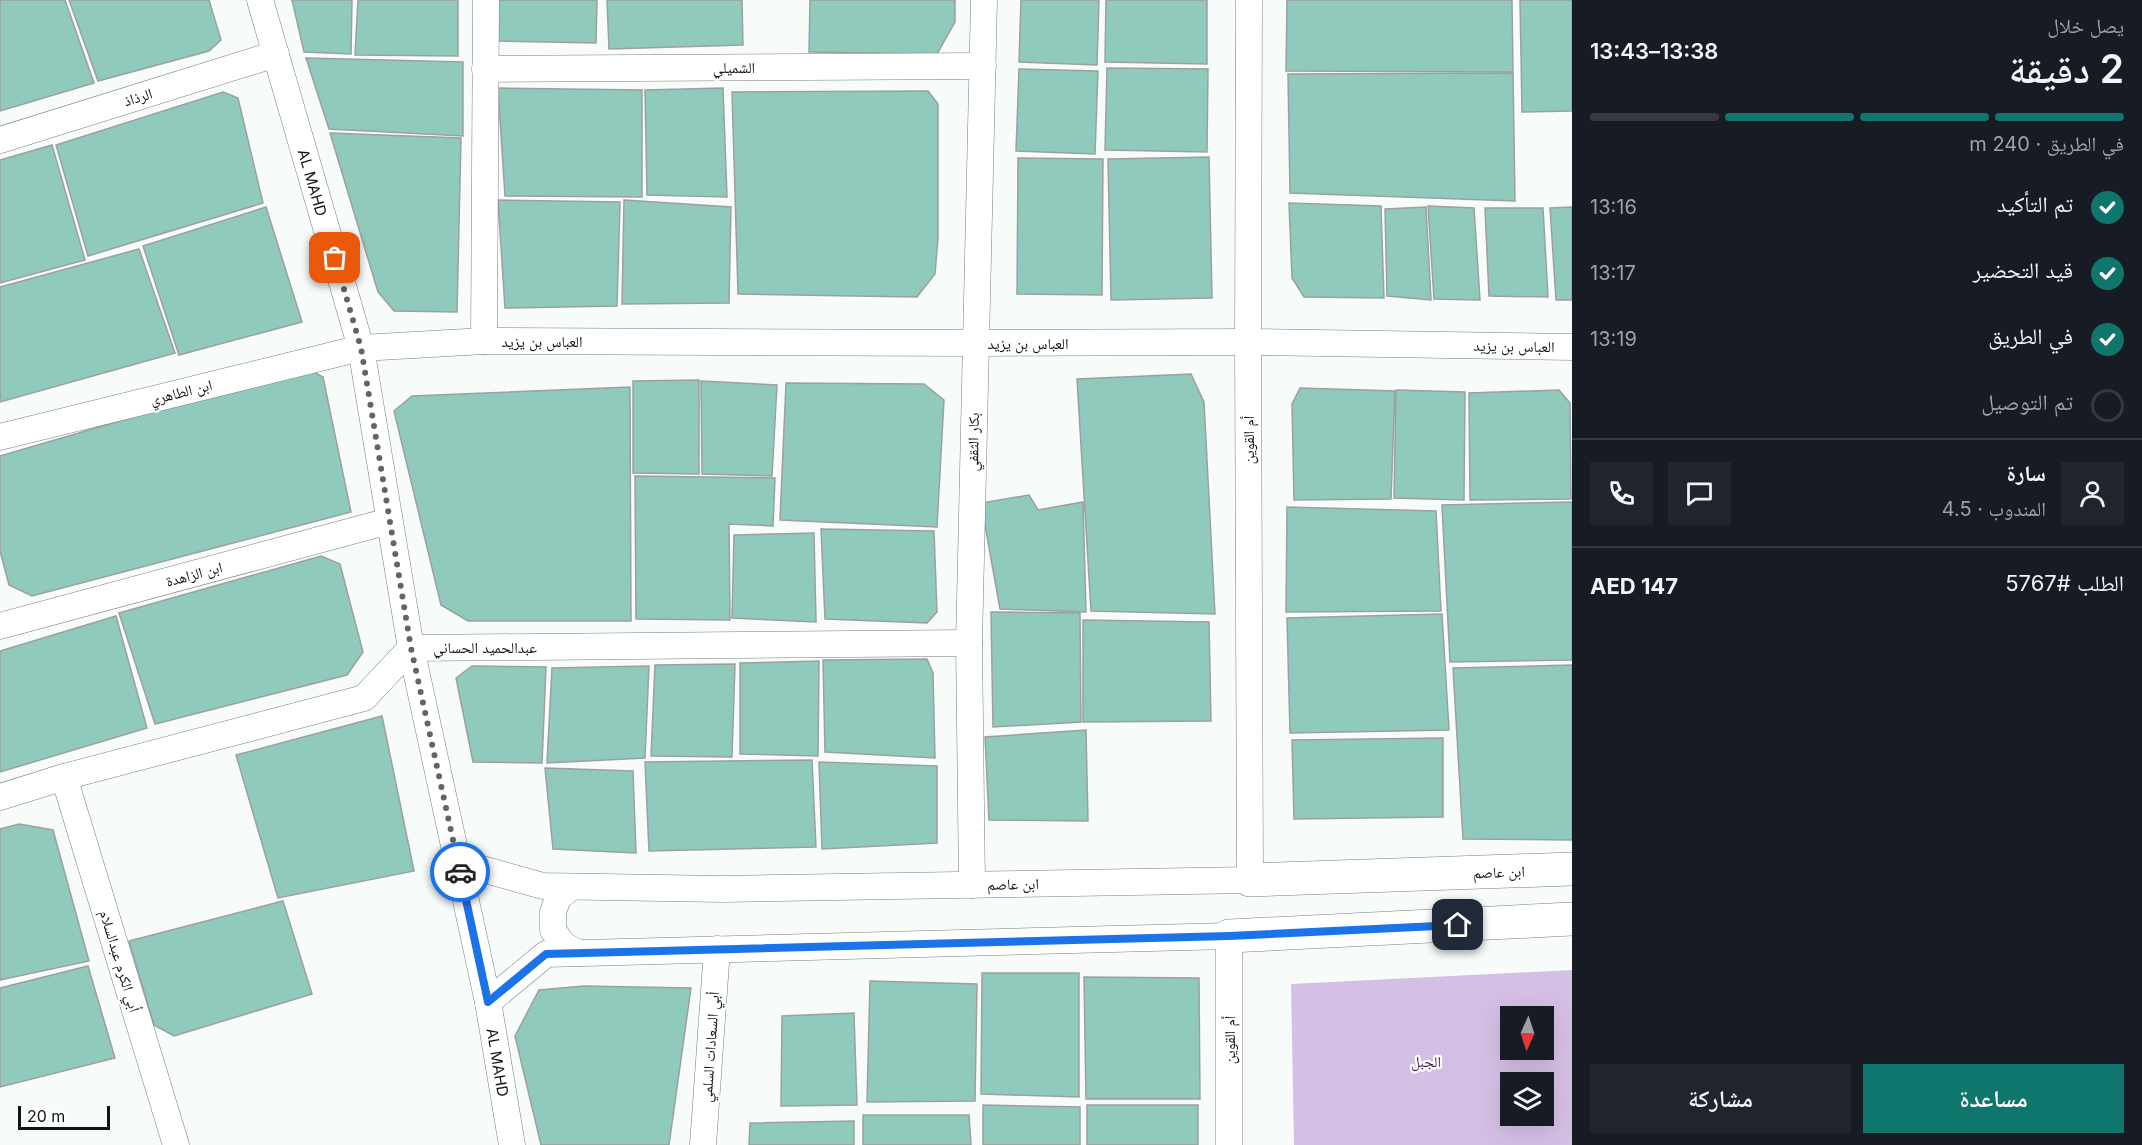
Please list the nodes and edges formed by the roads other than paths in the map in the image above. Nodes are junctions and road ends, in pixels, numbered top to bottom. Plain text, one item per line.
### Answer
1 (260, 0) edge
2 (486, 0) edge
3 (984, 0) edge
4 (1249, 0) edge
5 (276, 54) junction
6 (983, 66) junction
7 (485, 69) junction
8 (0, 140) edge
9 (484, 341) junction
10 (1248, 342) junction
11 (975, 344) junction
12 (1572, 347) edge
13 (361, 348) junction
14 (0, 437) edge
15 (389, 521) junction
16 (0, 626) edge
17 (969, 643) junction
18 (411, 648) junction
19 (64, 777) junction
20 (0, 797) edge
21 (458, 862) junction
22 (1572, 869) edge
23 (1250, 880) junction
24 (972, 885) junction
25 (571, 887) junction
26 (1572, 920) edge
27 (1229, 936) junction
28 (717, 949) junction
29 (579, 953) junction
30 (488, 1002) junction
31 (176, 1145) edge
32 (512, 1145) edge
33 (703, 1145) edge
34 (1229, 1145) edge

1 - 5 street, AL MAHD
2 - 7 street, العباس بن يزيد
3 - 6 street, بكار الثقفي
4 - 10 street, أم القوين
5 - 8 street, الرذاذ
5 - 13 street, AL MAHD
6 - 7 street, الشميلي
6 - 11 street, بكار الثقفي
7 - 9 street, العباس بن يزيد
9 - 11 street, العباس بن يزيد
9 - 13 street, العباس بن يزيد
10 - 11 street, العباس بن يزيد
10 - 12 street, العباس بن يزيد
10 - 23 street, أم القوين
11 - 17 street, بكار الثقفي
13 - 14 street, ابن الطاهري
13 - 15 street, AL MAHD
15 - 16 street, ابن الزاهدة
15 - 18 street, AL MAHD
17 - 18 street, عبدالحميد الحساني
17 - 24 street, بكار الثقفي
18 - 19 street, عبدالحميد الحساني
18 - 21 street, AL MAHD
19 - 20 street, عبدالحميد الحساني
19 - 31 street, أبي الكرم عبدالسلام
21 - 25 street, ابن عاصم
21 - 30 street, AL MAHD
22 - 23 street, ابن عاصم
23 - 24 street, ابن عاصم
24 - 25 street, ابن عاصم
25 - 29 street
26 - 27 street
27 - 28 street
27 - 34 street, أم القوين
28 - 29 street
28 - 33 street, أبي السعادات السلمي
29 - 30 street
30 - 32 street, AL MAHD

